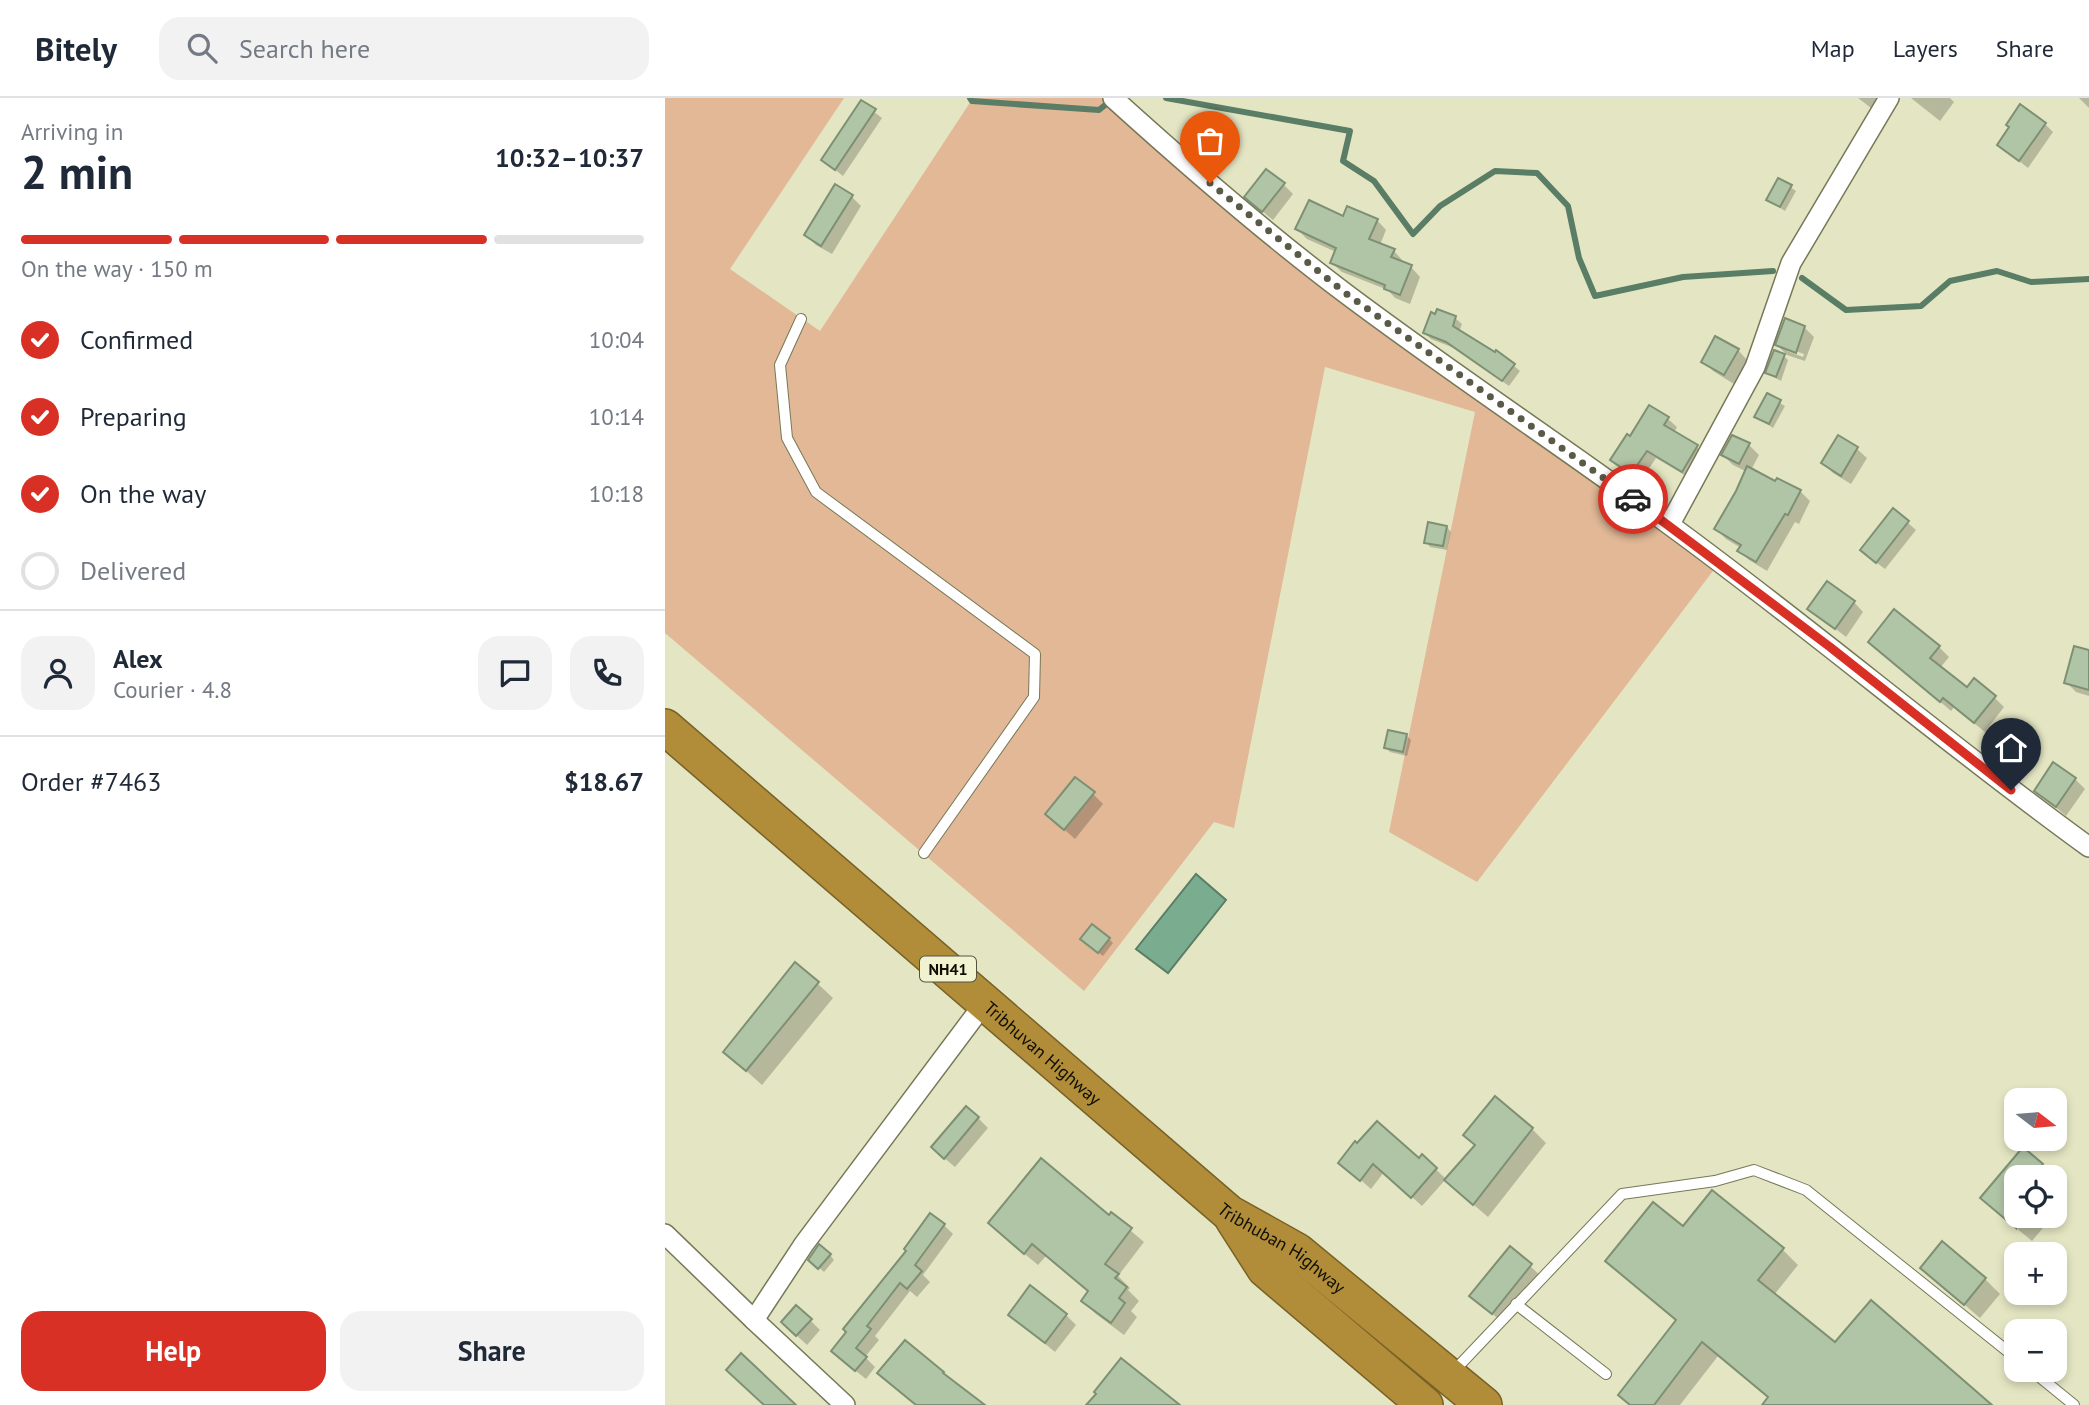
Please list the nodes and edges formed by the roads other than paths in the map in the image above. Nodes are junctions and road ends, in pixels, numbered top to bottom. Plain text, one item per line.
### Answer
1 (1889, 98) edge
2 (1117, 102) edge
3 (801, 318) dead end
4 (1669, 524) junction
5 (665, 727) edge
6 (2089, 847) edge
7 (924, 853) dead end
8 (986, 1001) junction
9 (1229, 1213) junction
10 (665, 1234) edge
11 (1516, 1304) junction
12 (754, 1320) junction
13 (2004, 1348) edge
14 (1606, 1374) dead end
15 (1448, 1376) junction
16 (2046, 1382) edge
17 (845, 1405) edge
18 (1425, 1405) edge
19 (1484, 1405) edge
20 (2074, 1405) edge

1 - 4 street
2 - 4 street
3 - 7 lane
4 - 6 street
5 - 8 highway, Tribhuvan Highway / NH41
8 - 9 highway, Tribhuvan Highway / NH41
8 - 12 street
9 - 15 highway, Tribhuban Highway / NH41
9 - 18 highway, Tribhuban Highway / NH41
10 - 12 street
11 - 13 lane
11 - 14 lane
11 - 15 lane
12 - 17 street
15 - 19 highway, Tribhuban Highway / NH41
16 - 20 lane

